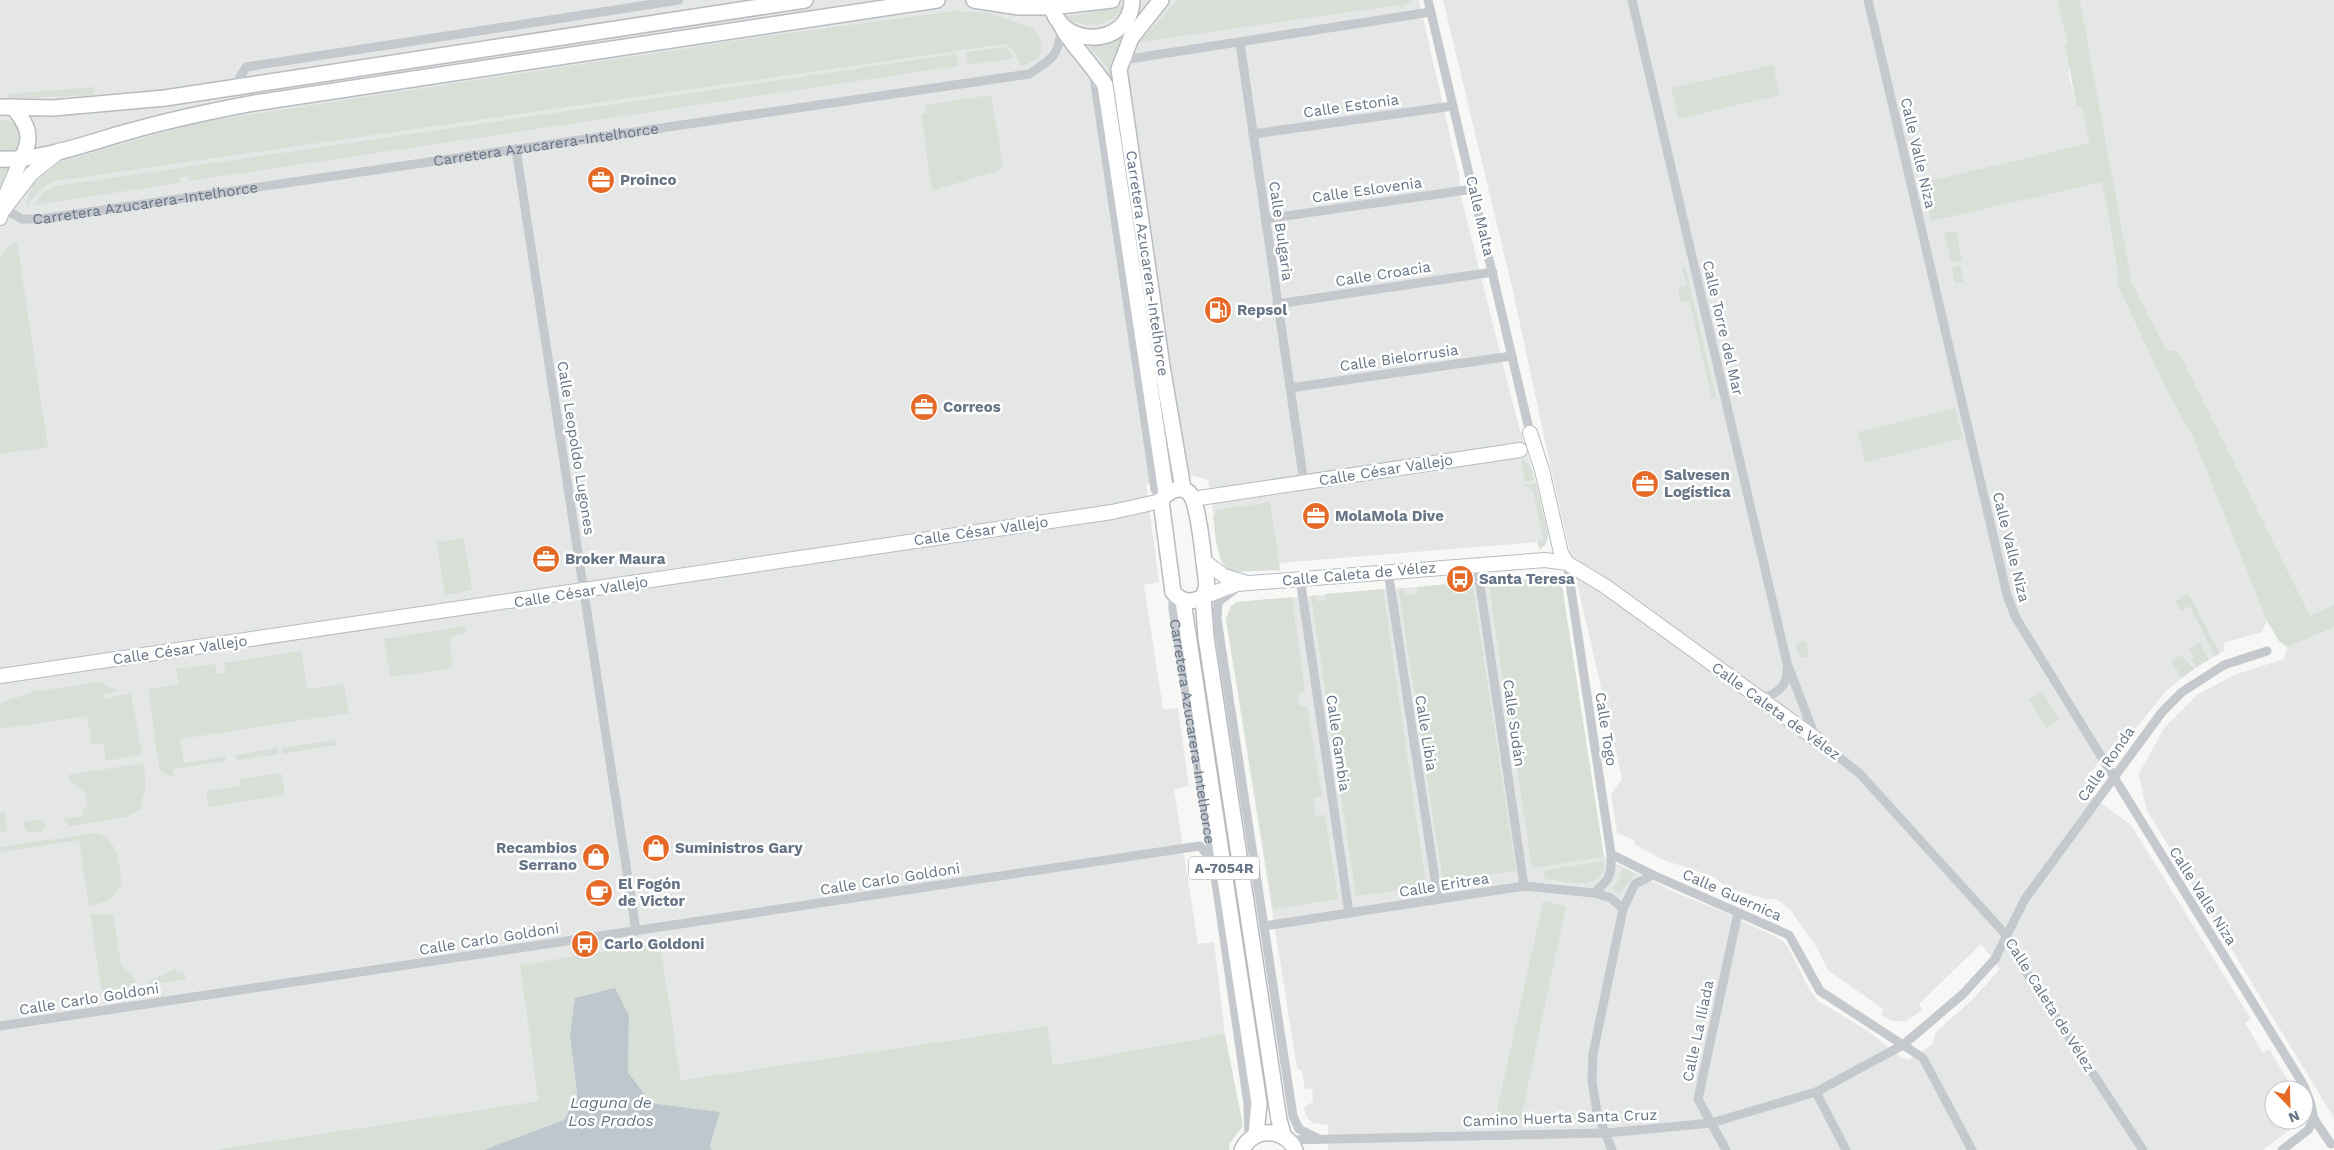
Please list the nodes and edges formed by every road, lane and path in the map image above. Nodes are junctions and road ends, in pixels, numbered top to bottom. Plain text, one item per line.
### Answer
1 (679, 0) edge
2 (805, 0) edge
3 (937, 0) edge
4 (974, 0) edge
5 (1112, 0) edge
6 (1161, 0) edge
7 (1428, 0) edge
8 (1632, 0) edge
9 (1868, 0) edge
10 (1051, 4) edge
11 (1131, 7) edge
12 (1431, 12) junction
13 (1062, 27) junction
14 (1131, 38) junction
15 (1240, 42) junction
16 (1123, 60) junction
17 (235, 86) junction
18 (1453, 106) junction
19 (6, 107) edge
20 (1253, 134) junction
21 (516, 148) junction
22 (61, 150) junction
23 (22, 157) junction
24 (0, 159) edge
25 (1473, 189) junction
26 (2, 213) edge
27 (1265, 219) junction
28 (1492, 272) junction
29 (1277, 304) junction
30 (1512, 356) junction
31 (1290, 388) junction
32 (1530, 433) junction
33 (1520, 450) junction
34 (1542, 470) junction
35 (1304, 483) junction
36 (1188, 494) junction
37 (1163, 497) junction
38 (1203, 560) junction
39 (1567, 562) junction
40 (1477, 564) junction
41 (1388, 571) junction
42 (1300, 578) junction
43 (1247, 584) junction
44 (584, 591) junction
45 (1178, 596) junction
46 (1203, 597) junction
47 (1205, 620) junction
48 (2267, 651) dead end
49 (1223, 656) junction
50 (1787, 663) junction
51 (0, 676) edge
52 (1760, 699) junction
53 (1816, 739) junction
54 (2113, 779) junction
55 (1611, 854) junction
56 (1213, 862) junction
57 (1653, 875) junction
58 (1524, 886) junction
59 (1594, 893) junction
60 (1438, 899) junction
61 (1623, 910) junction
62 (1738, 912) junction
63 (1349, 913) junction
64 (1264, 926) junction
65 (636, 930) junction
66 (2007, 936) junction
67 (0, 1026) edge
68 (1903, 1045) junction
69 (2300, 1080) edge
70 (1816, 1092) junction
71 (1290, 1099) junction
72 (2314, 1119) edge
73 (1711, 1123) junction
74 (2308, 1130) edge
75 (1606, 1134) junction
76 (1320, 1140) junction
77 (1288, 1141) edge
78 (1249, 1142) edge
79 (2331, 1144) dead end
80 (1612, 1150) edge
81 (1726, 1150) edge
82 (1846, 1150) edge
83 (1972, 1150) edge
84 (2143, 1150) edge
85 (2282, 1150) edge

1 - 17 street
2 - 17 main road
3 - 22 main road
4 - 10 main road
5 - 10 main road
6 - 14 main road, Carretera Azucarera-Intelhorce
7 - 12 street, Calle Malta
8 - 50 street, Calle Torre del Mar
9 - 54 street, Calle Valle Niza
10 - 13 main road, Carretera Azucarera-Intelhorce
11 - 13 main road, Carretera Azucarera-Intelhorce
11 - 14 main road, Carretera Azucarera-Intelhorce
12 - 15 street
12 - 18 street, Calle Malta
13 - 21 street, Carretera Azucarera-Intelhorce
13 - 37 main road, Carretera Azucarera-Intelhorce
14 - 16 main road, Carretera Azucarera-Intelhorce
15 - 16 street
15 - 20 street, Calle Bulgaria
16 - 36 main road, Carretera Azucarera-Intelhorce
17 - 19 main road
18 - 20 street, Calle Estonia
18 - 25 street, Calle Malta
19 - 23 main road
20 - 27 street, Calle Bulgaria
21 - 26 street, Carretera Azucarera-Intelhorce
21 - 44 street, Calle Leopoldo Lugones
22 - 23 main road
22 - 26 street
23 - 24 main road
23 - 26 street
25 - 27 street, Calle Eslovenia
25 - 28 street, Calle Malta
27 - 29 street, Calle Bulgaria
28 - 29 street, Calle Croacia
28 - 30 street, Calle Malta
29 - 31 street, Calle Bulgaria
30 - 31 street, Calle Bielorrusia
30 - 32 street, Calle Malta
31 - 35 street, Calle Bulgaria
32 - 33 street
32 - 34 street, Calle Malta
33 - 34 street
33 - 35 street, Calle César Vallejo
34 - 39 street, Calle Malta
35 - 36 street, Calle César Vallejo
36 - 37 main road
36 - 38 main road, A-7054R
37 - 44 street, Calle César Vallejo
37 - 45 main road, A-7054R
38 - 43 street, Calle Caleta de Vélez
38 - 46 main road, A-7054R
39 - 40 street, Calle Caleta de Vélez
39 - 52 street, Calle Caleta de Vélez
39 - 55 street, Calle Togo
40 - 41 street, Calle Caleta de Vélez
40 - 58 street, Calle Sudán
41 - 42 street, Calle Caleta de Vélez
41 - 60 street, Calle Libia
42 - 43 street, Calle Caleta de Vélez
42 - 63 street, Calle Gambia
43 - 46 street, Calle Caleta de Vélez
43 - 49 street, Carretera Azucarera-Intelhorce
44 - 51 street, Calle César Vallejo
44 - 65 street, Calle Leopoldo Lugones
45 - 46 main road
45 - 56 street, Carretera Azucarera-Intelhorce
45 - 78 main road, Carretera Azucarera-Intelhorce / A-7054R
46 - 47 main road, Carretera Azucarera-Intelhorce / A-7054R
47 - 49 street, Carretera Azucarera-Intelhorce
47 - 77 main road, Carretera Azucarera-Intelhorce / A-7054R
48 - 54 street, Calle Ronda
49 - 64 street, Carretera Azucarera-Intelhorce
50 - 52 street, Calle Torre del Mar
50 - 53 street, Calle Torre del Mar
52 - 53 street, Calle Caleta de Vélez
53 - 66 street, Calle Caleta de Vélez
54 - 66 street, Calle Ronda
54 - 69 street, Calle Valle Niza
55 - 57 street, Calle Guernica
55 - 59 street, Calle Togo
56 - 65 street, Calle Carlo Goldoni
56 - 78 street, Carretera Azucarera-Intelhorce
57 - 61 street
57 - 62 street, Calle Guernica
58 - 59 street, Calle Eritrea
58 - 60 street, Calle Eritrea
59 - 61 street, Calle Eritrea
60 - 63 street, Calle Eritrea
61 - 75 street
62 - 68 street, Calle Guernica
62 - 73 street, Calle La Ilíada
63 - 64 street, Calle Eritrea
64 - 71 street, Carretera Azucarera-Intelhorce
65 - 67 street, Calle Carlo Goldoni
66 - 68 street, Camino Huerta Santa Cruz
66 - 84 street, Calle Caleta de Vélez
68 - 70 street, Camino Huerta Santa Cruz
68 - 83 street, Calle Guernica
70 - 73 street, Camino Huerta Santa Cruz
70 - 82 street
71 - 76 street, Carretera Azucarera-Intelhorce
71 - 77 street, Carretera Azucarera-Intelhorce
72 - 79 street, Calle Valle Niza
73 - 75 street, Camino Huerta Santa Cruz
73 - 81 street, Calle La Ilíada
74 - 85 street
75 - 76 street, Camino Huerta Santa Cruz
75 - 80 street
76 - 77 street, Camino Huerta Santa Cruz
77 - 78 main road

